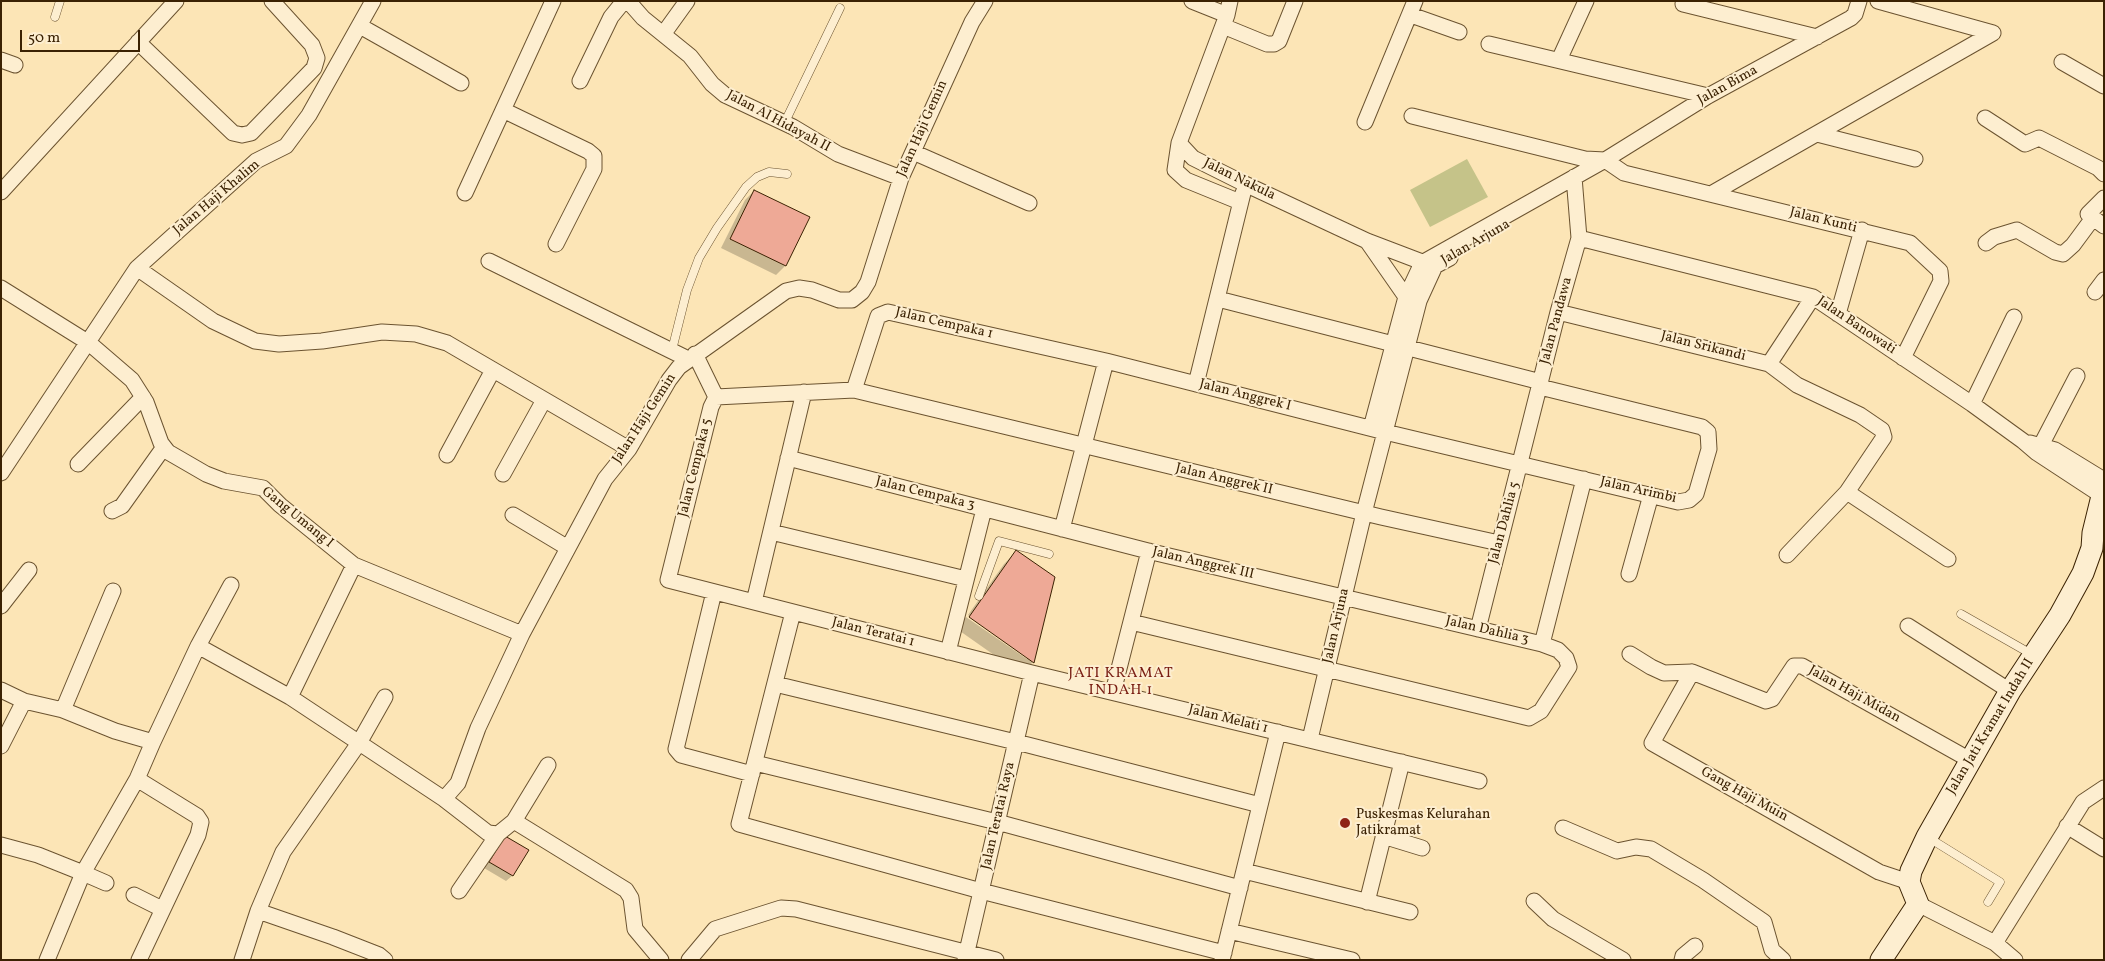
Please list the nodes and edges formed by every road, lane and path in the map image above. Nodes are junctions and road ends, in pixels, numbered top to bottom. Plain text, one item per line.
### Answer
1 (60, 1) edge
2 (176, 1) edge
3 (272, 1) edge
4 (373, 1) edge
5 (554, 1) edge
6 (624, 1) edge
7 (628, 1) edge
8 (688, 1) edge
9 (985, 1) edge
10 (1192, 1) edge
11 (1296, 1) edge
12 (1586, 1) edge
13 (1859, 1) edge
14 (1878, 1) edge
15 (1683, 4) dead end
16 (840, 8) dead end
17 (1413, 8) edge
18 (1227, 14) edge
19 (55, 17) dead end
20 (360, 26) junction
21 (1459, 32) dead end
22 (664, 33) junction
23 (1817, 37) junction
24 (138, 42) junction
25 (1489, 44) dead end
26 (1559, 60) junction
27 (2062, 62) dead end
28 (580, 81) dead end
29 (461, 83) dead end
30 (2104, 86) edge
31 (1708, 96) junction
32 (503, 110) junction
33 (1412, 116) dead end
34 (1985, 118) dead end
35 (1365, 122) dead end
36 (784, 124) junction
37 (1817, 134) junction
38 (1179, 143) junction
39 (913, 152) junction
40 (1915, 159) dead end
41 (1604, 160) junction
42 (1590, 167) joint
43 (787, 174) dead end
44 (2104, 174) edge
45 (901, 178) junction
46 (1574, 182) junction
47 (1245, 184) junction
48 (1, 192) edge
49 (465, 193) dead end
50 (1711, 194) junction
51 (2104, 198) edge
52 (1240, 202) junction
53 (1029, 203) dead end
54 (2099, 222) edge
55 (1862, 230) junction
56 (1579, 238) junction
57 (1367, 241) junction
58 (1986, 243) dead end
59 (556, 244) dead end
60 (489, 261) dead end
61 (1428, 264) junction
62 (137, 268) junction
63 (1, 288) edge
64 (1813, 297) junction
65 (1218, 299) junction
66 (1412, 299) junction
67 (1558, 312) junction
68 (1838, 314) junction
69 (2014, 317) dead end
70 (89, 343) junction
71 (1400, 346) junction
72 (672, 350) junction
73 (691, 357) junction
74 (1902, 358) junction
75 (1106, 361) junction
76 (1770, 364) junction
77 (493, 370) junction
78 (2077, 376) dead end
79 (1196, 384) junction
80 (1540, 384) junction
81 (854, 390) junction
82 (804, 392) junction
83 (143, 396) junction
84 (716, 397) junction
85 (544, 400) junction
86 (1972, 404) junction
87 (1378, 430) junction
88 (1084, 446) junction
89 (164, 447) junction
90 (629, 450) junction
91 (2039, 450) junction
92 (447, 455) dead end
93 (788, 458) junction
94 (78, 464) dead end
95 (1520, 464) junction
96 (1, 472) edge
97 (502, 474) dead end
98 (1584, 479) junction
99 (2103, 488) edge
100 (1847, 492) junction
101 (1651, 495) junction
102 (984, 509) junction
103 (112, 511) dead end
104 (1364, 513) junction
105 (513, 516) dead end
106 (1062, 529) junction
107 (771, 532) junction
108 (1499, 543) junction
109 (568, 548) junction
110 (1149, 551) junction
111 (2098, 552) edge
112 (1049, 554) dead end
113 (1787, 554) dead end
114 (1948, 559) dead end
115 (970, 563) junction
116 (354, 565) junction
117 (988, 567) junction
118 (29, 570) dead end
119 (1629, 574) dead end
120 (966, 579) junction
121 (231, 585) dead end
122 (113, 591) dead end
123 (714, 592) junction
124 (4, 596) edge
125 (979, 596) dead end
126 (1343, 598) junction
127 (754, 602) junction
128 (793, 612) junction
129 (1961, 614) dead end
130 (1131, 622) junction
131 (1908, 626) dead end
132 (1478, 629) junction
133 (522, 634) junction
134 (1542, 644) junction
135 (198, 646) junction
136 (948, 652) junction
137 (1630, 654) dead end
138 (2034, 655) junction
139 (1327, 669) junction
140 (1692, 672) junction
141 (1032, 673) junction
142 (775, 684) junction
143 (1, 690) edge
144 (2010, 691) junction
145 (1113, 692) junction
146 (290, 697) junction
147 (385, 697) dead end
148 (24, 701) junction
149 (63, 710) junction
150 (1278, 732) junction
151 (1310, 739) junction
152 (153, 742) junction
153 (1016, 742) junction
154 (359, 743) junction
155 (1, 746) edge
156 (1970, 760) junction
157 (1402, 762) junction
158 (548, 764) dead end
159 (753, 768) junction
160 (137, 780) junction
161 (1479, 781) dead end
162 (2104, 788) edge
163 (444, 798) junction
164 (1260, 805) junction
165 (514, 821) junction
166 (997, 822) junction
167 (2066, 826) junction
168 (1563, 828) dead end
169 (498, 834) junction
170 (1383, 836) junction
171 (1927, 837) junction
172 (1, 845) edge
173 (1422, 848) dead end
174 (2104, 849) edge
175 (1244, 871) junction
176 (83, 873) junction
177 (1909, 882) junction
178 (106, 883) dead end
179 (1240, 888) junction
180 (460, 891) dead end
181 (981, 891) junction
182 (134, 894) dead end
183 (1534, 901) dead end
184 (1367, 902) junction
185 (1988, 902) dead end
186 (1918, 904) junction
187 (162, 909) junction
188 (258, 912) junction
189 (1410, 912) dead end
190 (1229, 931) junction
191 (1995, 943) junction
192 (1695, 946) dead end
193 (966, 956) edge
194 (1223, 956) edge
195 (47, 960) edge
196 (139, 960) edge
197 (242, 960) edge
198 (385, 960) edge
199 (661, 960) edge
200 (689, 960) edge
201 (996, 960) edge
202 (1352, 960) edge
203 (1623, 960) edge
204 (1682, 960) edge
205 (1783, 960) edge
206 (1881, 960) edge
207 (2015, 960) edge

1 - 19 lane
2 - 24 street
3 - 24 street
4 - 20 street, Jalan Haji Khalim
5 - 32 street
6 - 28 street
7 - 22 street, Jalan Al Hidayah II
8 - 22 street
9 - 39 street, Jalan Haji Gemin
10 - 18 street
11 - 18 street
12 - 26 street
13 - 23 street, Jalan Bima
14 - 37 street
15 - 23 street
16 - 36 lane
17 - 21 street
17 - 35 street
18 - 38 street
20 - 29 street
20 - 62 street, Jalan Haji Khalim
22 - 36 street, Jalan Al Hidayah II
23 - 31 street, Jalan Bima
24 - 48 street
25 - 26 street
26 - 31 street
27 - 30 street
31 - 41 street, Jalan Bima
32 - 49 street
32 - 59 street
33 - 41 street
34 - 44 street
36 - 45 street, Jalan Al Hidayah II
37 - 40 street
37 - 50 street
38 - 47 street, Jalan Nakula
38 - 52 street, Jalan Nakula
39 - 45 street, Jalan Haji Gemin
39 - 53 street
41 - 42 street, Jalan Bima
41 - 50 street, Jalan Kunti
42 - 46 street, Jalan Arjuna
43 - 72 lane
45 - 73 street, Jalan Haji Gemin
46 - 56 street, Jalan Pandawa
46 - 61 street, Jalan Arjuna
47 - 52 street
47 - 57 street, Jalan Nakula
50 - 55 street, Jalan Kunti
51 - 54 street
52 - 65 street
54 - 58 street
55 - 68 street
55 - 74 street, Jalan Kunti
56 - 64 street, Jalan Banowati
56 - 67 street, Jalan Pandawa
57 - 61 street, Jalan Nakula
57 - 66 street
60 - 72 street
61 - 66 street, Jalan Arjuna
62 - 70 street, Jalan Haji Khalim
62 - 77 street
63 - 70 street
64 - 68 street, Jalan Banowati
64 - 76 street
65 - 71 street
65 - 79 street
66 - 71 street, Jalan Arjuna
67 - 76 street, Jalan Srikandi
67 - 80 street, Jalan Pandawa
68 - 74 street, Jalan Banowati
69 - 86 street
70 - 83 street
70 - 96 street, Jalan Haji Khalim
71 - 80 street
71 - 87 street, Jalan Arjuna
72 - 73 street
73 - 84 street
73 - 90 street, Jalan Haji Gemin
74 - 86 street, Jalan Banowati
75 - 79 street, Jalan Anggrek I
75 - 81 street, Jalan Cempaka 1
75 - 88 street
76 - 100 street
77 - 85 street
77 - 92 street
78 - 91 street
79 - 87 street, Jalan Anggrek I
80 - 95 street, Jalan Pandawa
80 - 101 street, Jalan Arimbi
81 - 82 street
81 - 88 street, Jalan Anggrek II
82 - 84 street
82 - 93 street
83 - 89 street
83 - 94 street
84 - 123 street, Jalan Cempaka 5
85 - 90 street
85 - 97 street
86 - 91 street, Jalan Banowati
87 - 95 street, Jalan Dahlia 5
87 - 104 street, Jalan Arjuna
88 - 104 street, Jalan Anggrek II
88 - 106 street
89 - 103 street
89 - 116 street, Gang Umang I
90 - 109 street, Jalan Haji Gemin
91 - 99 street, Jalan Banowati
93 - 102 street, Jalan Cempaka 3
93 - 107 street
95 - 98 street, Jalan Arimbi
95 - 108 street, Jalan Dahlia 5
98 - 101 street, Jalan Arimbi
98 - 134 street
99 - 111 street, Jalan Jati Kramat Indah II
100 - 113 street
100 - 114 street
101 - 119 street
102 - 106 street, Jalan Cempaka 3
102 - 115 street
104 - 108 street, Jalan Anggrek II
104 - 126 street, Jalan Arjuna
105 - 109 street
106 - 110 street, Jalan Anggrek III
107 - 120 street
107 - 127 street
108 - 132 street, Jalan Dahlia 5
109 - 133 street, Jalan Haji Gemin
110 - 126 street, Jalan Anggrek III
110 - 130 street
111 - 138 street, Jalan Jati Kramat Indah II
112 - 117 lane
115 - 117 lane
115 - 120 street
116 - 133 street, Gang Umang I
116 - 146 street
117 - 125 lane
118 - 124 street
120 - 136 street
121 - 135 street
122 - 149 street
123 - 127 street, Jalan Teratai 1
123 - 159 street
126 - 132 street, Jalan Dahlia 3
126 - 139 street, Jalan Arjuna
127 - 128 street, Jalan Teratai 1
128 - 136 street, Jalan Teratai 1
128 - 142 street
129 - 138 lane
130 - 139 street
130 - 145 street
131 - 144 street
132 - 134 street, Jalan Dahlia 3
133 - 163 street, Jalan Haji Gemin
134 - 139 street, Jalan Dahlia 3
135 - 146 street
135 - 152 street
136 - 141 street, Jalan Teratai 1
137 - 140 street
138 - 144 street, Jalan Jati Kramat Indah II
139 - 151 street, Jalan Arjuna
140 - 156 street, Jalan Haji Midan
140 - 177 street, Gang Haji Muin
141 - 145 street, Jalan Melati 1
141 - 153 street, Jalan Teratai Raya
142 - 153 street
142 - 159 street
143 - 148 street
144 - 156 street, Jalan Jati Kramat Indah II
145 - 150 street, Jalan Melati 1
146 - 154 street
147 - 154 street
148 - 149 street
148 - 155 street
149 - 152 street
150 - 151 street, Jalan Melati 1
150 - 164 street
151 - 157 street, Jalan Melati 1
152 - 160 street
153 - 164 street
153 - 166 street, Jalan Teratai Raya
154 - 163 street
154 - 188 street
156 - 171 street, Jalan Jati Kramat Indah II
157 - 161 street, Jalan Melati 1
157 - 170 street
158 - 165 street
159 - 166 street
159 - 181 street
160 - 176 street
160 - 187 street
162 - 167 street
163 - 169 street
164 - 175 street
165 - 169 street
165 - 199 street
166 - 179 street
166 - 181 street, Jalan Teratai Raya
167 - 174 street
167 - 191 street
168 - 205 street
169 - 180 street
170 - 173 street
170 - 184 street
171 - 177 street, Jalan Jati Kramat Indah II
171 - 185 lane
172 - 176 street
175 - 179 street
175 - 184 street
176 - 178 street
176 - 195 street
177 - 186 street
179 - 190 street
181 - 193 street, Jalan Teratai Raya
181 - 194 street
182 - 187 street
183 - 203 street
184 - 189 street
186 - 191 street
186 - 206 street
187 - 196 street
188 - 197 street
188 - 198 street
190 - 194 street
190 - 202 street
191 - 207 street
192 - 204 street
193 - 200 street
193 - 201 street

